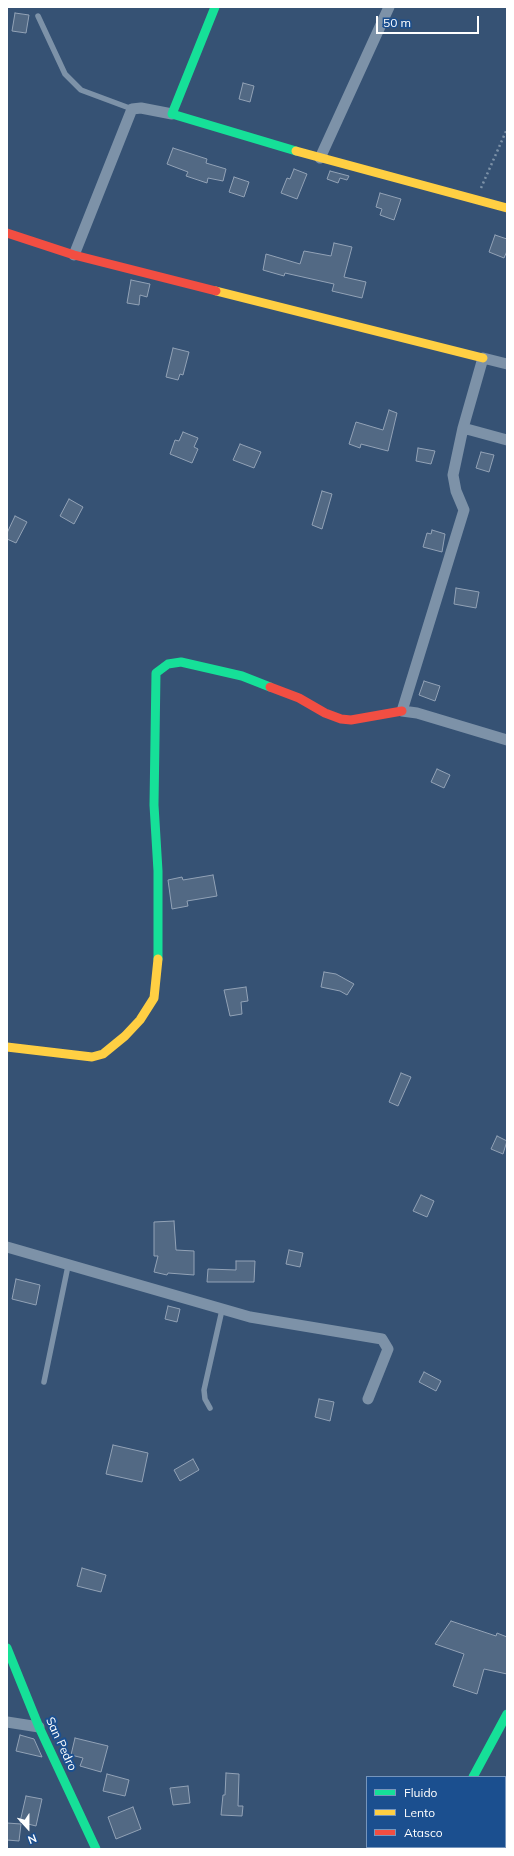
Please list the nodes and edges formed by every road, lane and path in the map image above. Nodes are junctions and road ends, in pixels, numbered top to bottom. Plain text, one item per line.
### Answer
1 (215, 7) edge
2 (389, 7) edge
3 (38, 16) dead end
4 (132, 108) junction
5 (172, 114) junction
6 (507, 129) edge
7 (320, 158) junction
8 (476, 201) junction
9 (507, 208) edge
10 (7, 233) edge
11 (74, 255) junction
12 (483, 358) junction
13 (507, 364) edge
14 (463, 428) junction
15 (507, 440) edge
16 (402, 711) junction
17 (507, 740) edge
18 (7, 1047) edge
19 (7, 1248) edge
20 (68, 1266) junction
21 (222, 1310) junction
22 (44, 1382) dead end
23 (368, 1399) dead end
24 (210, 1408) dead end
25 (7, 1648) edge
26 (507, 1714) edge
27 (7, 1722) edge
28 (39, 1728) junction
29 (474, 1776) edge
30 (96, 1849) edge

1 - 5 street
2 - 7 street
3 - 4 lane
4 - 5 street
4 - 11 street
5 - 7 street
6 - 8 path
7 - 8 street
8 - 9 street
10 - 11 street
11 - 12 street
12 - 13 street
12 - 14 street
14 - 15 street
14 - 16 street
16 - 17 street
16 - 18 street
19 - 20 street
20 - 21 street
20 - 22 lane
21 - 23 street
21 - 24 lane
25 - 28 street, San Pedro
26 - 29 street
27 - 28 street
28 - 30 street, San Pedro

